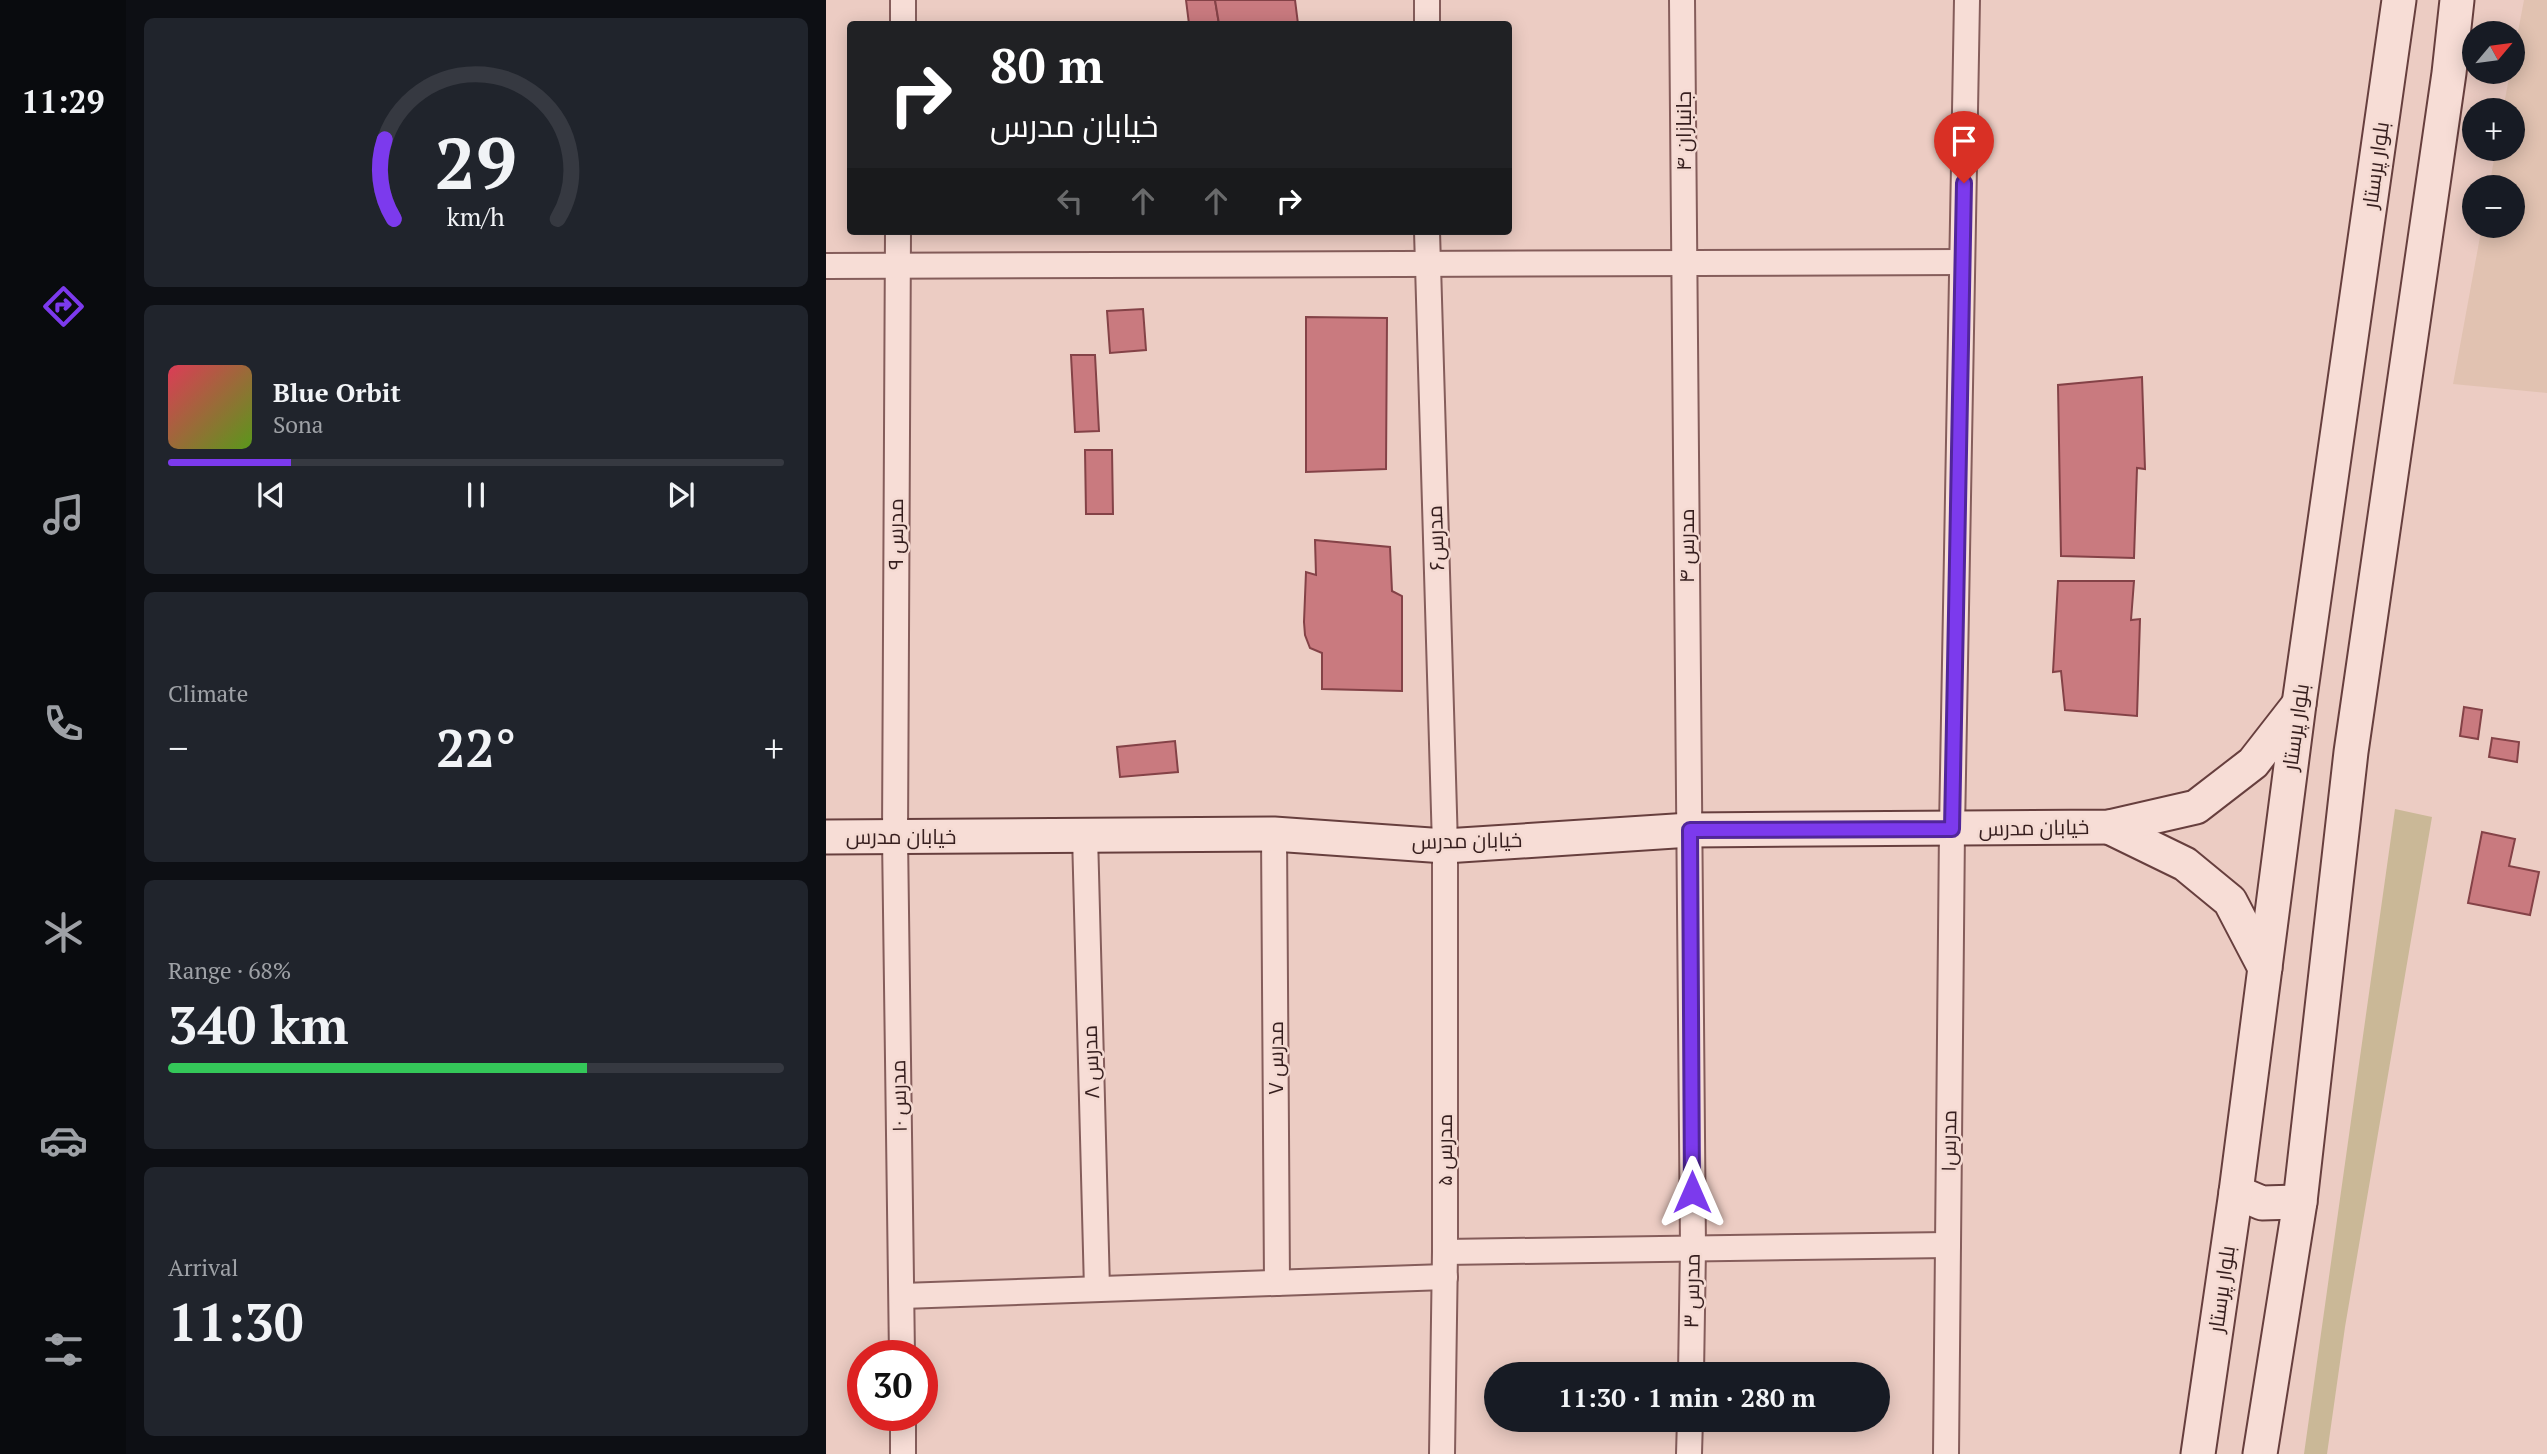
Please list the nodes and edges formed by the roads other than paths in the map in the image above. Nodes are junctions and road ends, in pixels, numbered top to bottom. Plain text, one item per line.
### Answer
1 (904, 0) edge
2 (1427, 0) edge
3 (1682, 0) edge
4 (1967, 0) edge
5 (2399, 0) edge
6 (2457, 0) edge
7 (903, 21) edge
8 (1427, 21) edge
9 (898, 235) edge
10 (1427, 235) edge
11 (1962, 262) junction
12 (1685, 263) junction
13 (1427, 264) junction
14 (897, 266) junction
15 (826, 267) edge
16 (2299, 704) junction
17 (2109, 827) junction
18 (1952, 829) junction
19 (1690, 830) junction
20 (1274, 834) junction
21 (1085, 835) junction
22 (826, 837) edge
23 (895, 837) junction
24 (1445, 846) junction
25 (2265, 968) junction
26 (2236, 1192) junction
27 (2300, 1202) junction
28 (1948, 1245) junction
29 (1693, 1248) junction
30 (1445, 1252) junction
31 (1445, 1277) junction
32 (1277, 1283) junction
33 (1097, 1289) junction
34 (902, 1296) junction
35 (902, 1340) edge
36 (1691, 1362) edge
37 (902, 1431) edge
38 (1690, 1432) edge
39 (903, 1454) edge
40 (1442, 1454) edge
41 (1689, 1454) edge
42 (1946, 1454) edge
43 (2198, 1454) edge
44 (2260, 1454) edge

1 - 7 street
2 - 8 street
3 - 12 street, جانبازان ۴
4 - 11 street, مدرس۱
5 - 16 main road, بلوار پرستار
6 - 27 main road
9 - 14 street, مدرس ۹
10 - 13 street, مدرس۶
11 - 12 street
11 - 18 street, مدرس۱
12 - 13 street
12 - 19 street, مدرس ۴
13 - 14 street
13 - 24 street, مدرس۶
14 - 15 street
14 - 23 street, مدرس ۹
16 - 17 main road
16 - 25 main road, بلوار پرستار
17 - 18 main road, خیابان مدرس
17 - 25 main road
18 - 19 main road, خیابان مدرس
18 - 28 street, مدرس۱
19 - 24 main road, خیابان مدرس
19 - 29 street, مدرس ۳
20 - 21 main road, خیابان مدرس
20 - 24 main road, خیابان مدرس
20 - 32 street, مدرس ۷
21 - 23 main road, خیابان مدرس
21 - 33 street, مدرس ۸
22 - 23 main road, خیابان مدرس
23 - 34 street, مدرس ۱۰
24 - 30 street, مدرس ۵
25 - 26 main road, بلوار پرستار
26 - 27 main road
26 - 43 main road, بلوار پرستار
27 - 44 main road
28 - 29 street
28 - 42 street, مدرس۱
29 - 30 street
29 - 36 street, مدرس ۳
30 - 31 street, مدرس ۵
31 - 32 street
31 - 40 street, مدرس ۵
32 - 33 street
33 - 34 street
34 - 35 street, مدرس ۱۰
37 - 39 street
38 - 41 street

